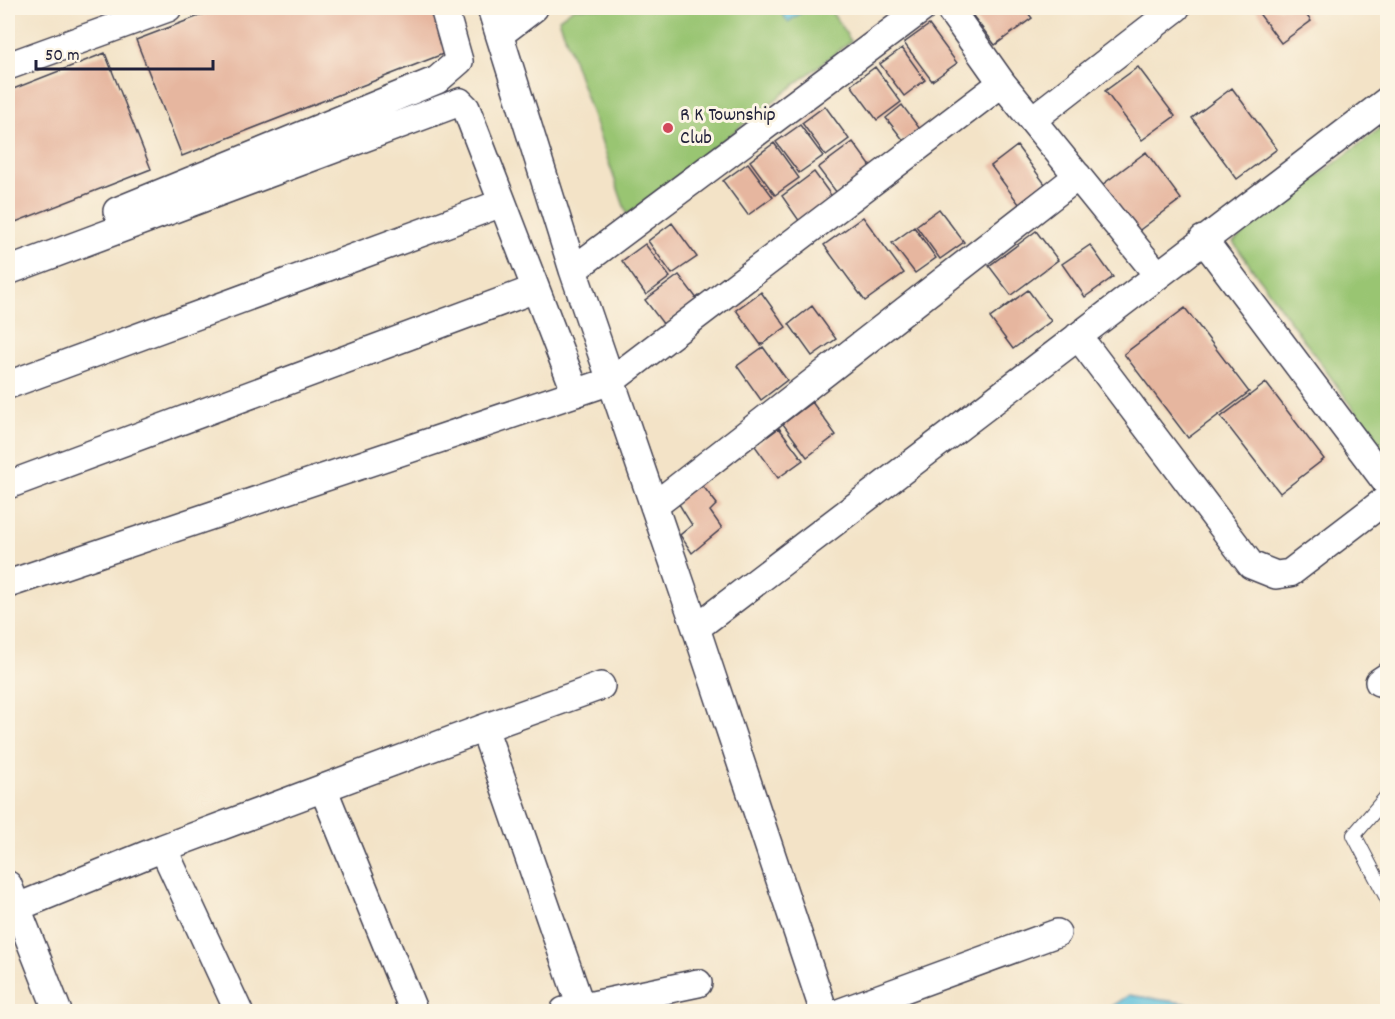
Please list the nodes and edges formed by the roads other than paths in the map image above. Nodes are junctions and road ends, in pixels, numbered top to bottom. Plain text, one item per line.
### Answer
1 (168, 8) edge
2 (491, 8) edge
3 (534, 8) edge
4 (923, 8) edge
5 (950, 8) edge
6 (1176, 8) edge
7 (448, 9) edge
8 (500, 34) junction
9 (8, 66) edge
10 (1002, 83) junction
11 (1388, 100) edge
12 (1033, 119) junction
13 (1078, 176) junction
14 (502, 203) junction
15 (1203, 239) junction
16 (8, 256) edge
17 (573, 270) junction
18 (8, 272) edge
19 (1157, 274) junction
20 (535, 289) junction
21 (1078, 336) junction
22 (611, 381) junction
23 (8, 386) edge
24 (576, 393) junction
25 (8, 485) edge
26 (1388, 485) edge
27 (1388, 498) edge
28 (654, 506) junction
29 (8, 584) edge
30 (696, 628) junction
31 (601, 686) dead end
32 (484, 728) junction
33 (323, 788) junction
34 (1388, 795) edge
35 (163, 848) junction
36 (1388, 900) edge
37 (11, 901) edge
38 (1057, 933) dead end
39 (698, 982) dead end
40 (572, 1009) edge
41 (58, 1011) edge
42 (239, 1011) edge
43 (414, 1011) edge
44 (824, 1011) edge
45 (841, 1011) edge

1 - 9 street
2 - 8 street
3 - 8 street
4 - 17 street
5 - 10 street
6 - 12 street
7 - 16 street
8 - 17 street
10 - 12 street
10 - 22 street
11 - 15 street
12 - 13 street
13 - 19 street
13 - 28 street
14 - 18 street
14 - 20 street
14 - 23 street
15 - 19 street
15 - 26 street
17 - 22 street
19 - 21 street
20 - 24 street
20 - 25 street
21 - 27 street
21 - 30 street
22 - 24 street
22 - 28 street
24 - 29 street
28 - 30 street
30 - 44 street
31 - 32 street
32 - 33 street
32 - 40 street
33 - 35 street
33 - 43 street
34 - 36 lane
35 - 37 street
35 - 42 street
37 - 41 street
38 - 45 street
39 - 40 street

